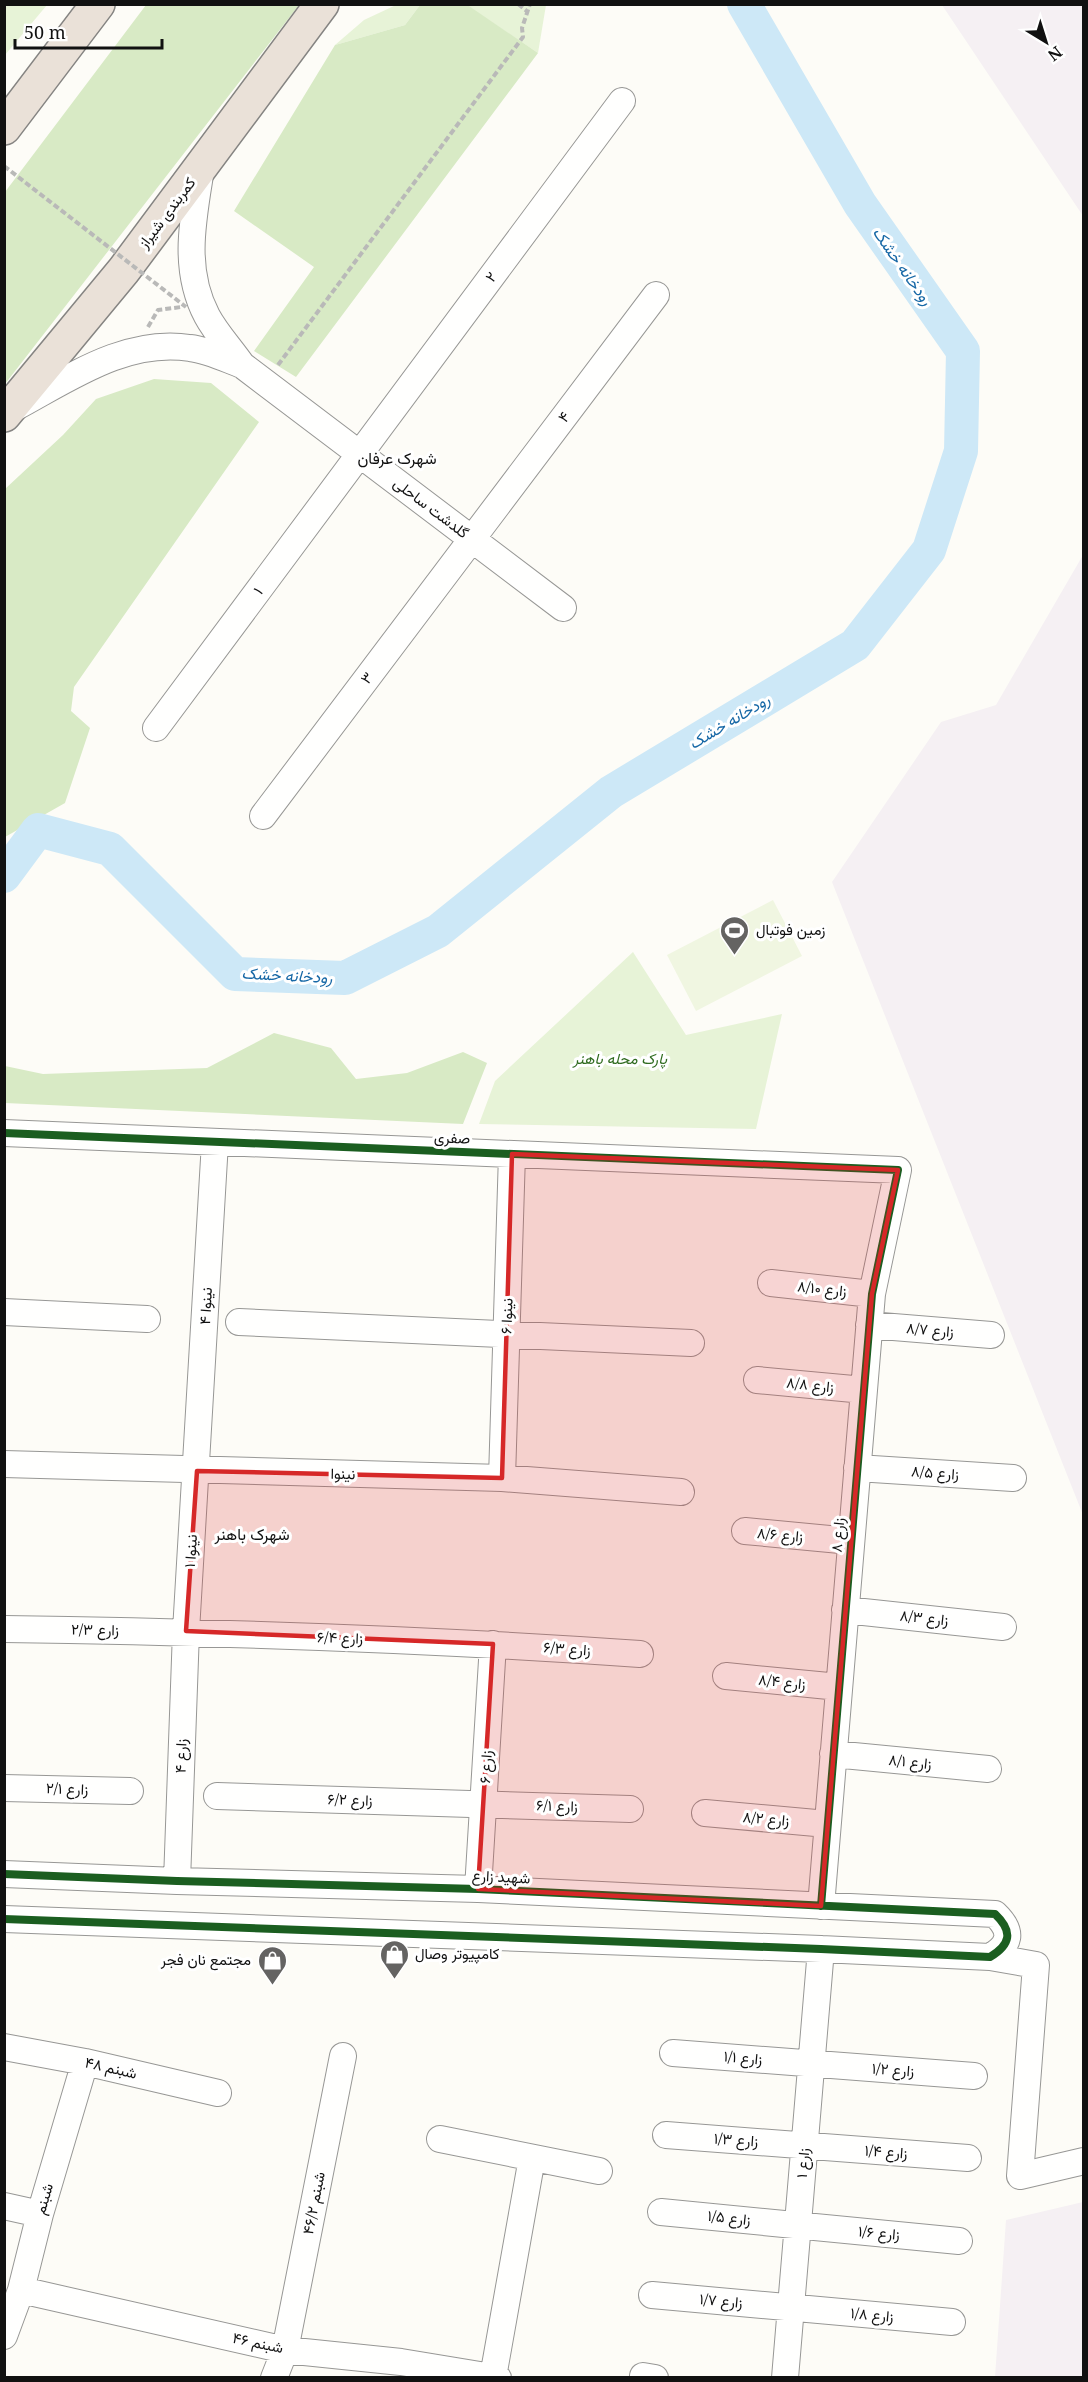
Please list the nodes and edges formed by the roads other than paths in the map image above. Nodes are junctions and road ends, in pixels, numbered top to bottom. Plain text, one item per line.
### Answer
1 (98, 4) edge
2 (322, 4) edge
3 (34, 88) junction
4 (622, 101) dead end
5 (4, 117) edge
6 (4, 128) edge
7 (201, 169) junction
8 (656, 295) dead end
9 (242, 365) junction
10 (7, 412) edge
11 (360, 454) junction
12 (472, 539) junction
13 (562, 608) dead end
14 (156, 728) dead end
15 (263, 816) dead end
16 (4, 1133) edge
17 (215, 1142) junction
18 (512, 1154) junction
19 (898, 1170) joint
20 (771, 1283) dead end
21 (872, 1294) junction
22 (4, 1312) edge
23 (147, 1319) dead end
24 (239, 1322) dead end
25 (869, 1325) junction
26 (506, 1334) junction
27 (991, 1335) dead end
28 (691, 1343) dead end
29 (757, 1380) dead end
30 (864, 1390) junction
31 (4, 1464) edge
32 (857, 1468) junction
33 (197, 1471) junction
34 (502, 1478) junction
35 (1013, 1478) dead end
36 (681, 1492) dead end
37 (745, 1532) dead end
38 (851, 1541) junction
39 (845, 1610) junction
40 (1003, 1627) dead end
41 (4, 1629) edge
42 (186, 1631) junction
43 (493, 1644) junction
44 (640, 1654) dead end
45 (726, 1676) dead end
46 (838, 1687) junction
47 (833, 1754) junction
48 (988, 1769) dead end
49 (4, 1788) edge
50 (130, 1791) dead end
51 (217, 1796) dead end
52 (483, 1804) junction
53 (630, 1809) dead end
54 (705, 1813) dead end
55 (827, 1824) junction
56 (4, 1874) edge
57 (177, 1881) junction
58 (478, 1889) junction
59 (821, 1906) junction
60 (4, 1919) edge
61 (821, 1949) junction
62 (990, 1957) junction
63 (4, 2047) edge
64 (673, 2053) dead end
65 (343, 2056) dead end
66 (85, 2062) junction
67 (812, 2064) junction
68 (974, 2076) dead end
69 (218, 2093) dead end
70 (666, 2134) dead end
71 (440, 2139) dead end
72 (805, 2145) junction
73 (532, 2158) junction
74 (968, 2158) dead end
75 (1083, 2161) edge
76 (599, 2171) dead end
77 (4, 2206) edge
78 (661, 2212) dead end
79 (40, 2214) junction
80 (798, 2225) junction
81 (959, 2241) dead end
82 (21, 2290) junction
83 (652, 2295) dead end
84 (791, 2307) junction
85 (952, 2322) dead end
86 (6, 2327) edge
87 (285, 2350) junction
88 (398, 2370) edge
89 (493, 2377) edge
90 (274, 2378) edge
91 (498, 2378) edge
92 (785, 2378) edge

1 - 3 highway
2 - 7 highway, کمربندی شیراز
3 - 5 street
3 - 6 highway
4 - 11 street, ۲
7 - 9 street, گلدشت ساحلی
7 - 10 highway, کمربندی شیراز
8 - 12 street, ۴
9 - 10 street, گلدشت ساحلی
9 - 11 street, گلدشت ساحلی
11 - 12 street, گلدشت ساحلی
11 - 14 street, ۱
12 - 13 street, گلدشت ساحلی
12 - 15 street, ۳
16 - 17 street, صفری
17 - 18 street, صفری
17 - 33 street, ۴ نینوا
18 - 19 street, صفری
18 - 26 street, ۶ نینوا
19 - 21 street, ۸ زارع
20 - 21 street, ۸/۱۰ زارع
21 - 25 street, ۸ زارع
22 - 23 street
24 - 26 street
25 - 27 street, ۸/۷ زارع
25 - 30 street, ۸ زارع
26 - 28 street
26 - 34 street, ۶ نینوا
29 - 30 street, ۸/۸ زارع
30 - 32 street, ۸ زارع
31 - 33 street, نینوا
32 - 35 street, ۸/۵ زارع
32 - 38 street, ۸ زارع
33 - 34 street, نینوا
33 - 42 street, ۱ نینوا
34 - 36 street, نینوا
37 - 38 street, ۸/۶ زارع
38 - 39 street, ۸ زارع
39 - 40 street, ۸/۳ زارع
39 - 46 street, ۸ زارع
41 - 42 street, ۲/۳ زارع
42 - 43 street, ۶/۴ زارع
42 - 57 street, ۴ زارع
43 - 44 street, ۶/۳ زارع
43 - 52 street, ۶ زارع
45 - 46 street, ۸/۴ زارع
46 - 47 street, ۸ زارع
47 - 48 street, ۸/۱ زارع
47 - 55 street, ۸ زارع
49 - 50 street, ۲/۱ زارع
51 - 52 street, ۶/۲ زارع
52 - 53 street, ۶/۱ زارع
52 - 58 street, ۶ زارع
54 - 55 street, ۸/۲ زارع
55 - 59 street, ۸ زارع
56 - 57 street, شهید زارع
57 - 58 street, شهید زارع
58 - 59 street, شهید زارع
59 - 62 street, شهید زارع
60 - 61 street
61 - 62 street
61 - 67 street, ۱ زارع
62 - 75 street
63 - 66 street, ۴۸ شبنم
64 - 67 street, ۱/۱ زارع
65 - 87 street, ۴۶/۲ شبنم
66 - 69 street, ۴۸ شبنم
66 - 79 street, شبنم
67 - 68 street, ۱/۲ زارع
67 - 72 street, ۱ زارع
70 - 72 street, ۱/۳ زارع
71 - 73 street
72 - 74 street, ۱/۴ زارع
72 - 80 street, ۱ زارع
73 - 76 street
73 - 89 street
77 - 79 street
78 - 80 street, ۱/۵ زارع
79 - 82 street, شبنم
80 - 81 street, ۱/۶ زارع
80 - 84 street, ۱ زارع
82 - 86 street, شبنم
82 - 87 street, ۴۶ شبنم
83 - 84 street, ۱/۷ زارع
84 - 85 street, ۱/۸ زارع
84 - 92 street, ۱ زارع
87 - 88 street, ۴۶ شبنم
87 - 90 street, ۴۶/۲ شبنم
88 - 89 street, ۴۶ شبنم
89 - 91 street, ۴۶ شبنم

